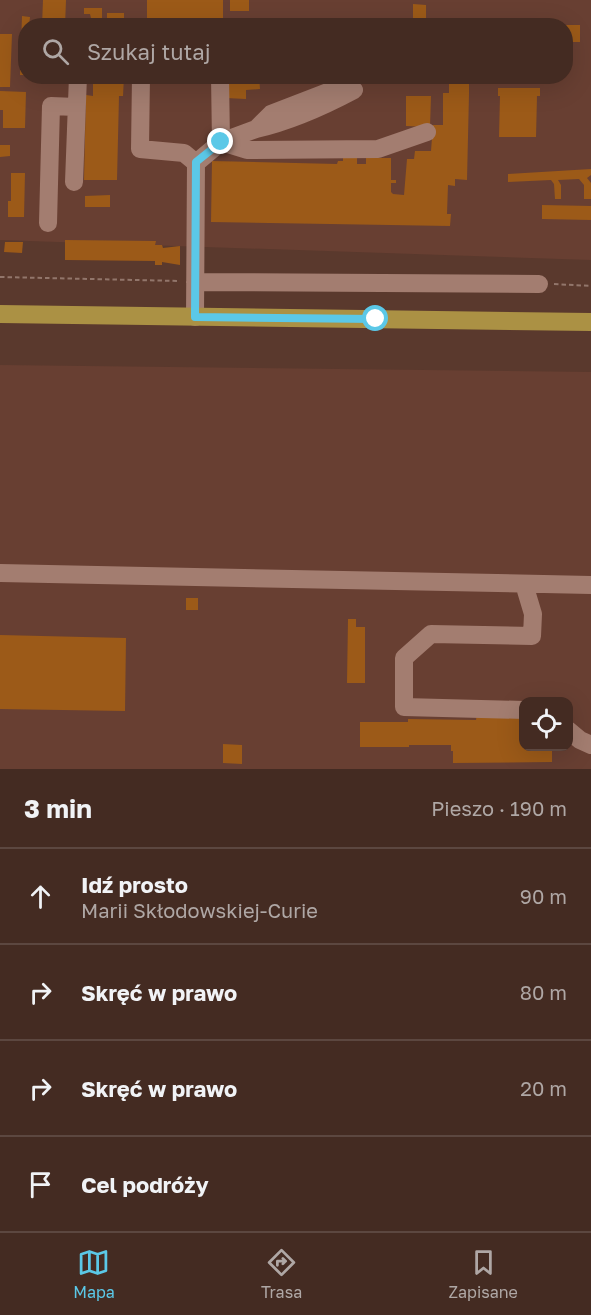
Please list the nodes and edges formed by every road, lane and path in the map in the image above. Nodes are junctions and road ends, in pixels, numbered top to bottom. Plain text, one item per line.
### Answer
1 (77, 84) edge
2 (141, 84) edge
3 (220, 84) edge
4 (76, 107) junction
5 (256, 129) dead end
6 (427, 132) dead end
7 (221, 142) junction
8 (196, 162) junction
9 (74, 182) dead end
10 (48, 223) dead end
11 (0, 277) edge
12 (195, 282) junction
13 (539, 284) joint
14 (591, 286) edge
15 (0, 314) edge
16 (195, 317) junction
17 (591, 322) edge
18 (0, 573) edge
19 (524, 584) junction
20 (591, 585) edge
21 (519, 710) edge
22 (573, 735) edge
23 (591, 745) edge

1 - 4 lane
2 - 8 lane
3 - 7 lane
4 - 9 lane
4 - 10 lane
5 - 7 lane
6 - 7 lane
7 - 8 lane
8 - 12 lane
11 - 12 path
12 - 13 lane
12 - 16 lane
13 - 14 path
15 - 16 main road
16 - 17 main road
18 - 19 lane
19 - 20 lane
19 - 21 lane
22 - 23 lane

